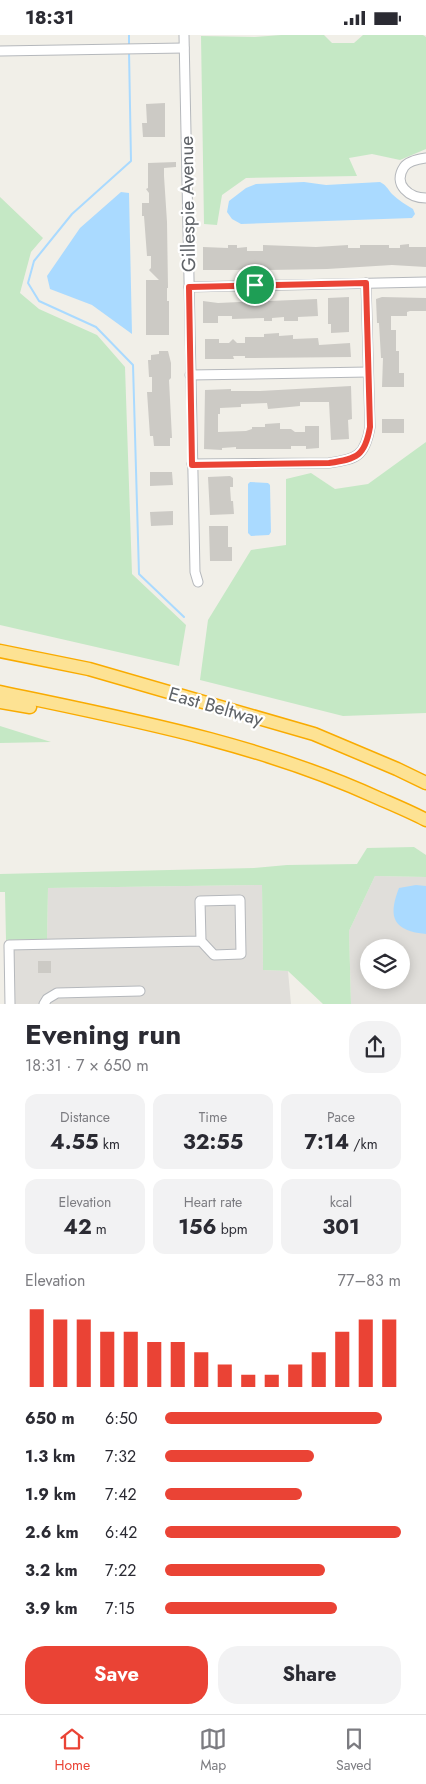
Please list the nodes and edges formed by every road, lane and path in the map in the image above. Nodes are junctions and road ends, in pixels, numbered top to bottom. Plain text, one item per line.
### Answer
1 (184, 35) edge
2 (184, 48) junction
3 (0, 51) edge
4 (426, 158) edge
5 (426, 198) edge
6 (426, 281) edge
7 (366, 283) junction
8 (189, 287) junction
9 (368, 372) junction
10 (190, 375) junction
11 (192, 465) junction
12 (198, 582) dead end
13 (0, 649) edge
14 (0, 692) edge
15 (0, 701) edge
16 (123, 718) junction
17 (426, 783) edge
18 (426, 821) edge
19 (201, 941) junction
20 (140, 991) dead end
21 (10, 1004) edge
22 (44, 1004) edge

1 - 2 street, Gillespie Avenue
2 - 3 street
2 - 8 street, Gillespie Avenue
4 - 5 street
6 - 7 street
7 - 8 street
7 - 9 street
8 - 10 street, Gillespie Avenue
9 - 10 street
9 - 11 street
10 - 11 street, Gillespie Avenue
11 - 12 street, Gillespie Avenue
13 - 17 highway, East Beltway
14 - 16 highway, East Beltway
15 - 16 highway
16 - 18 highway, East Beltway
19 - 19 street
19 - 21 street
20 - 22 street

